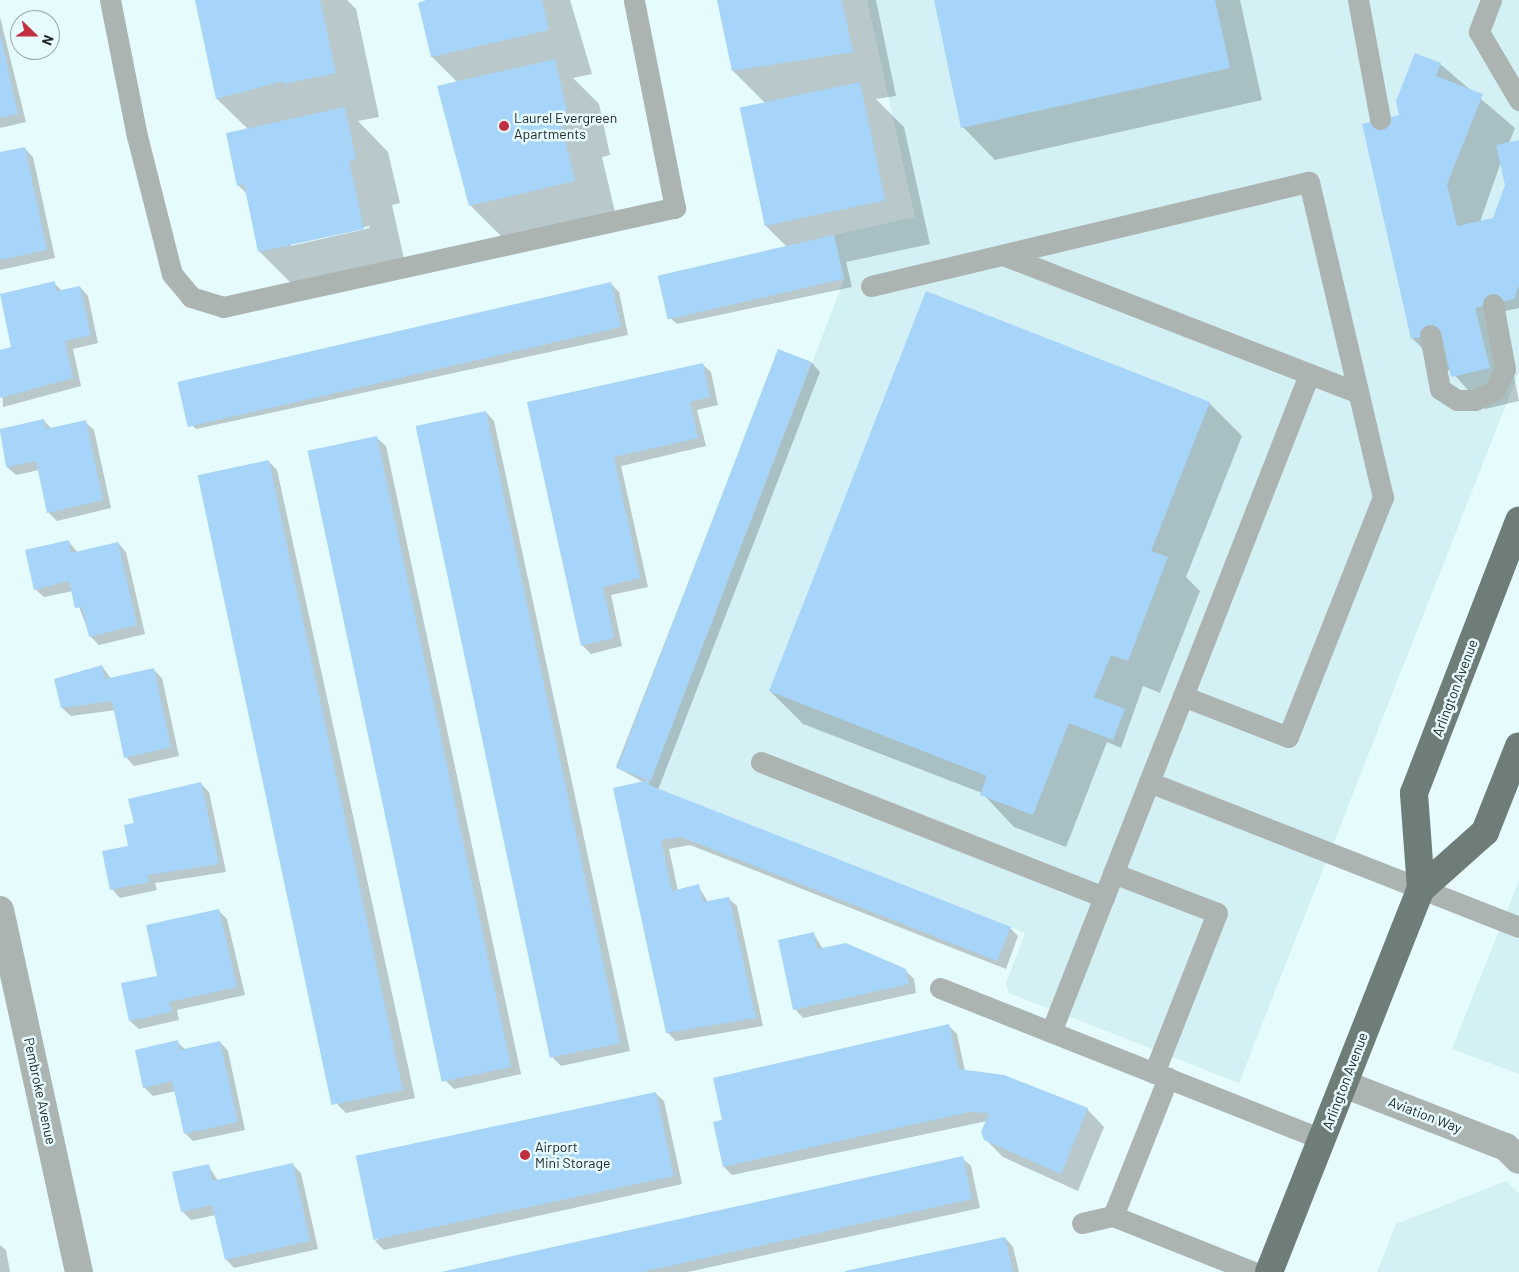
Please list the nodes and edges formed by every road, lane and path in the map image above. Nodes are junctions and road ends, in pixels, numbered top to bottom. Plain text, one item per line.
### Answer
1 (110, 0) edge
2 (634, 0) edge
3 (1358, 0) edge
4 (1491, 0) edge
5 (1519, 100) edge
6 (1380, 119) dead end
7 (1003, 255) junction
8 (871, 286) dead end
9 (1493, 304) dead end
10 (1430, 335) dead end
11 (1309, 374) junction
12 (1358, 393) junction
13 (1519, 521) edge
14 (1183, 696) junction
15 (1519, 746) edge
16 (761, 762) dead end
17 (1149, 782) junction
18 (1113, 873) junction
19 (1420, 889) junction
20 (1104, 897) junction
21 (0, 910) edge
22 (1519, 927) edge
23 (940, 988) dead end
24 (1051, 1032) junction
25 (1161, 1075) junction
26 (1344, 1084) junction
27 (1322, 1139) junction
28 (1515, 1150) edge
29 (1113, 1216) junction
30 (1082, 1223) dead end
31 (79, 1272) edge
32 (1254, 1272) edge
33 (1269, 1272) edge

1 - 2 lane
3 - 6 lane
4 - 5 lane
7 - 8 lane
7 - 11 lane
7 - 12 lane
9 - 10 lane
11 - 12 lane
11 - 14 lane
12 - 14 lane
13 - 19 main road, Arlington Avenue
14 - 17 lane
15 - 19 main road, Arlington Avenue
16 - 20 lane
17 - 18 lane
17 - 19 lane
18 - 20 lane
18 - 25 lane
19 - 22 lane
19 - 26 main road, Arlington Avenue
20 - 24 lane
21 - 31 street, Pembroke Avenue
23 - 24 lane
24 - 25 lane
25 - 27 lane
25 - 29 lane
26 - 27 main road, Arlington Avenue
26 - 28 street, Aviation Way
27 - 33 main road, Arlington Avenue
29 - 30 lane
29 - 32 lane

